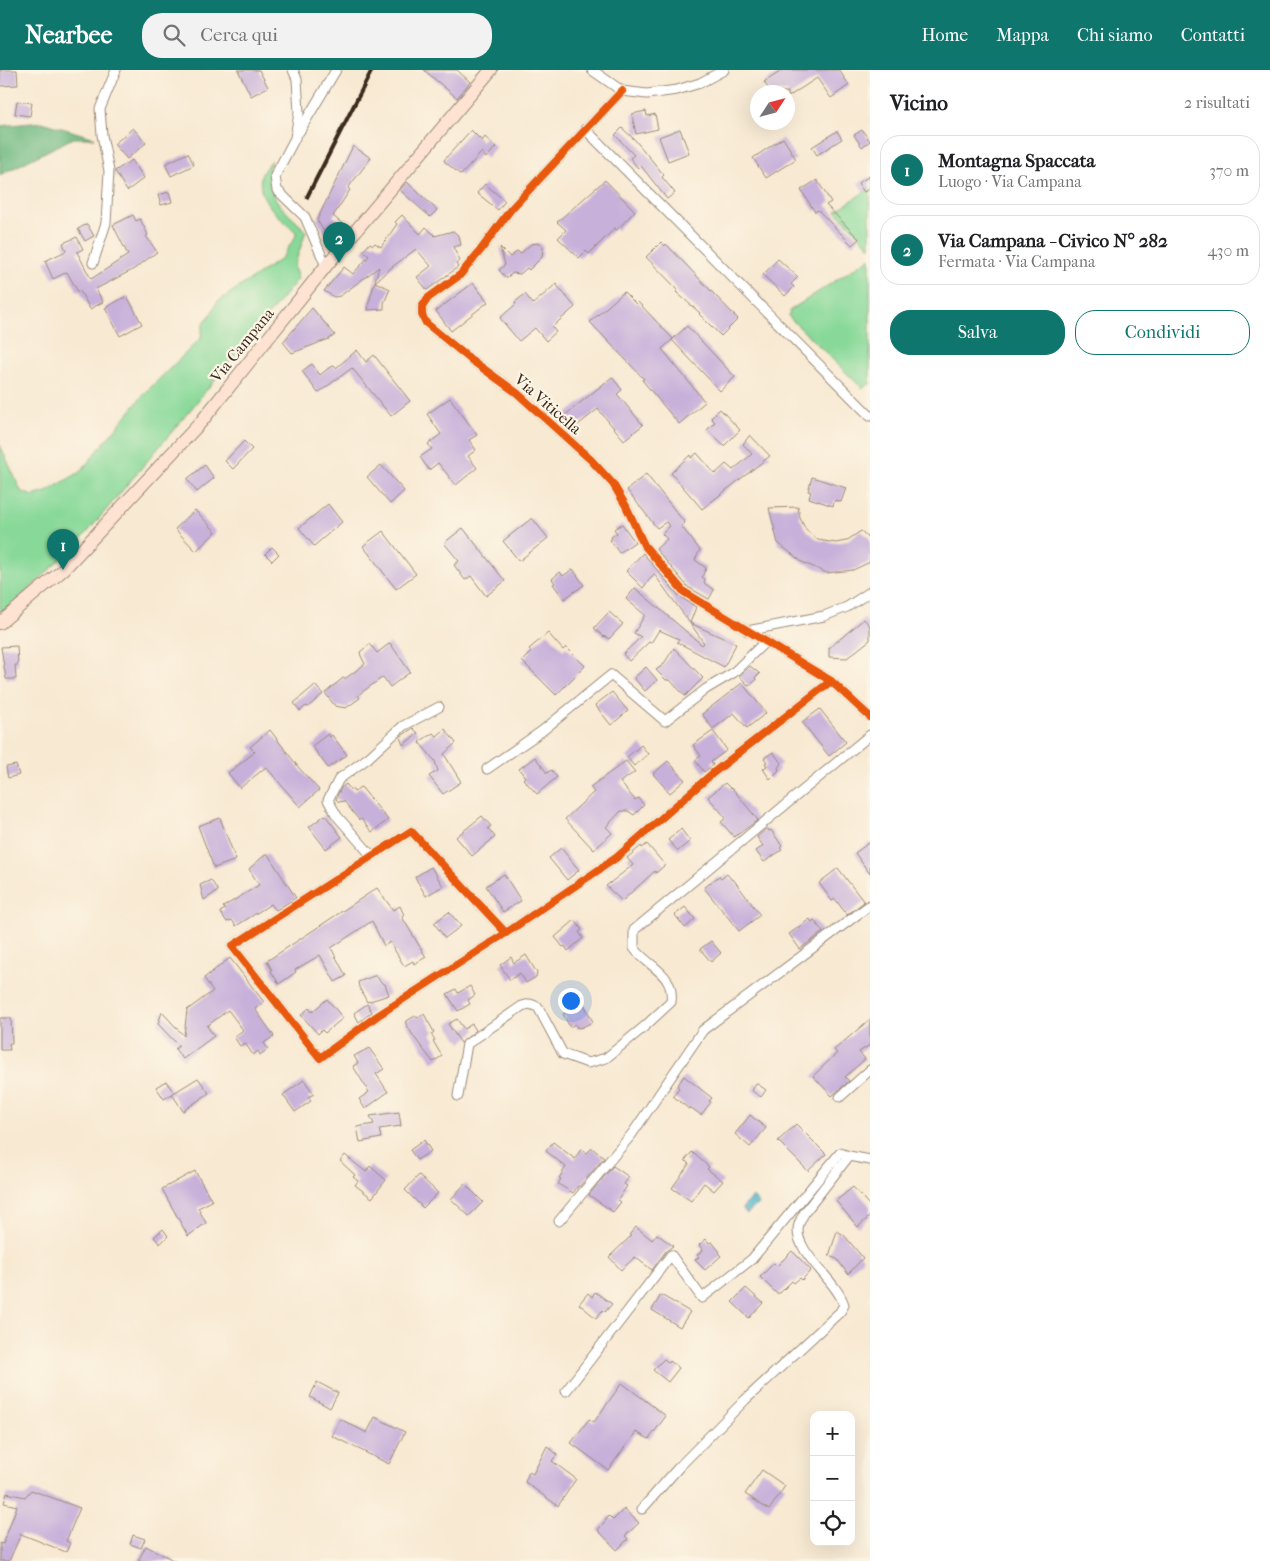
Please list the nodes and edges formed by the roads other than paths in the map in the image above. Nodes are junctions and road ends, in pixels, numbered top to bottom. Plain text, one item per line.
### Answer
1 (116, 70) edge
2 (293, 70) edge
3 (336, 70) edge
4 (491, 70) edge
5 (592, 70) edge
6 (724, 70) edge
7 (622, 91) junction
8 (584, 129) junction
9 (295, 138) junction
10 (93, 263) dead end
11 (326, 266) junction
12 (870, 416) edge
13 (870, 592) edge
14 (0, 623) edge
15 (747, 631) junction
16 (766, 641) junction
17 (831, 681) junction
18 (438, 707) dead end
19 (870, 717) edge
20 (870, 735) edge
21 (487, 768) dead end
22 (371, 855) junction
23 (870, 905) edge
24 (506, 933) junction
25 (870, 1070) edge
26 (458, 1096) dead end
27 (840, 1097) dead end
28 (849, 1156) junction
29 (870, 1160) edge
30 (559, 1221) dead end
31 (566, 1391) dead end
32 (642, 1509) dead end

1 - 10 street
2 - 9 street
3 - 9 street
4 - 11 main road, Via Campana
5 - 7 street
6 - 7 street
7 - 8 street, Via Viticella
8 - 12 street
8 - 15 street, Via Viticella
9 - 11 street
11 - 14 main road, Via Campana
13 - 15 street
15 - 16 street, Via Viticella
16 - 17 street, Via Viticella
16 - 21 street
17 - 19 street, Via Viticella
17 - 24 street
18 - 22 street
20 - 26 street
22 - 24 street
22 - 24 street
23 - 30 street
25 - 27 street
28 - 29 street
28 - 31 street
28 - 32 street

